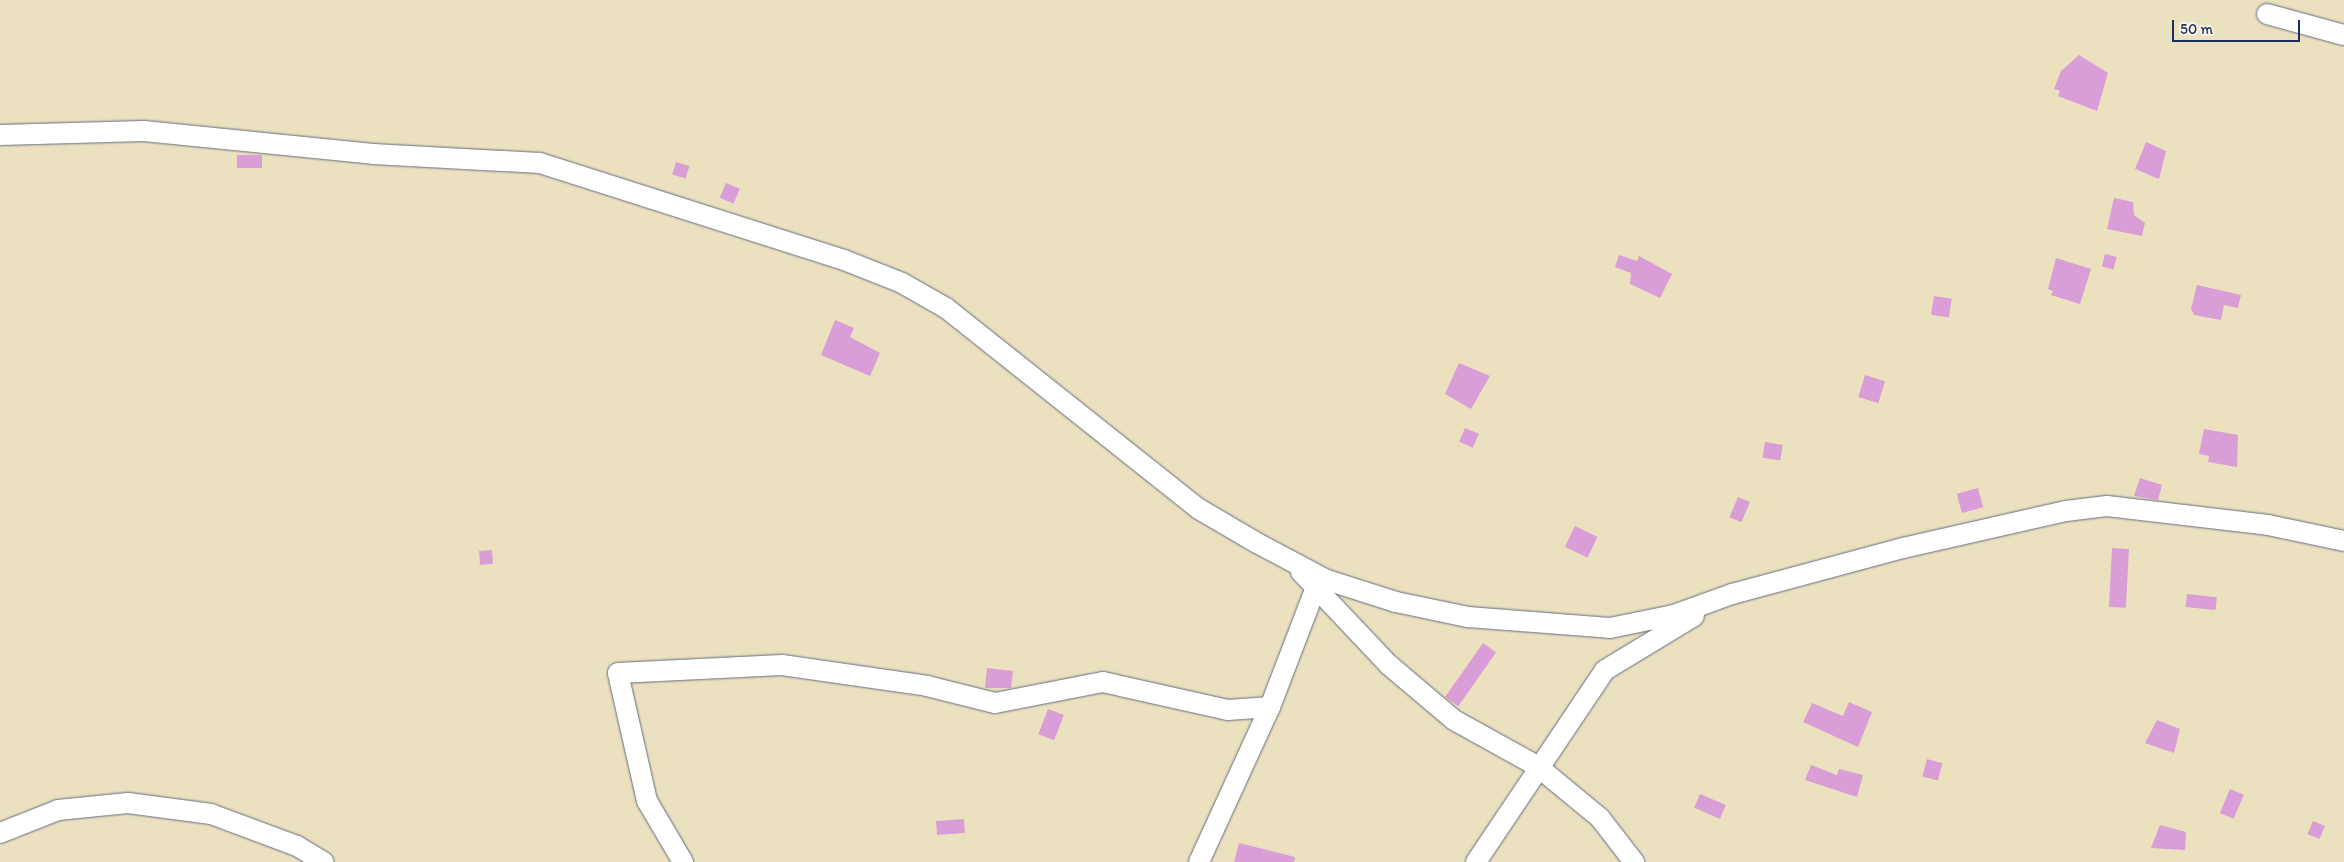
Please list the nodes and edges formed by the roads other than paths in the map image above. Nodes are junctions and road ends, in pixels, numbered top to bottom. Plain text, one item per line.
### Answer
1 (2267, 14) dead end
2 (2344, 35) edge
3 (0, 135) edge
4 (2344, 541) edge
5 (1292, 562) junction
6 (1316, 588) junction
7 (1732, 594) junction
8 (1270, 707) junction
9 (1537, 766) junction
10 (0, 833) edge
11 (324, 862) edge
12 (683, 862) edge
13 (1199, 862) edge
14 (1476, 862) edge
15 (1634, 862) edge

1 - 2 street
3 - 5 street
4 - 7 street
5 - 6 street
5 - 7 street
6 - 8 street
6 - 9 street
7 - 9 street
8 - 12 street
8 - 13 street
9 - 14 street
9 - 15 street
10 - 11 street

